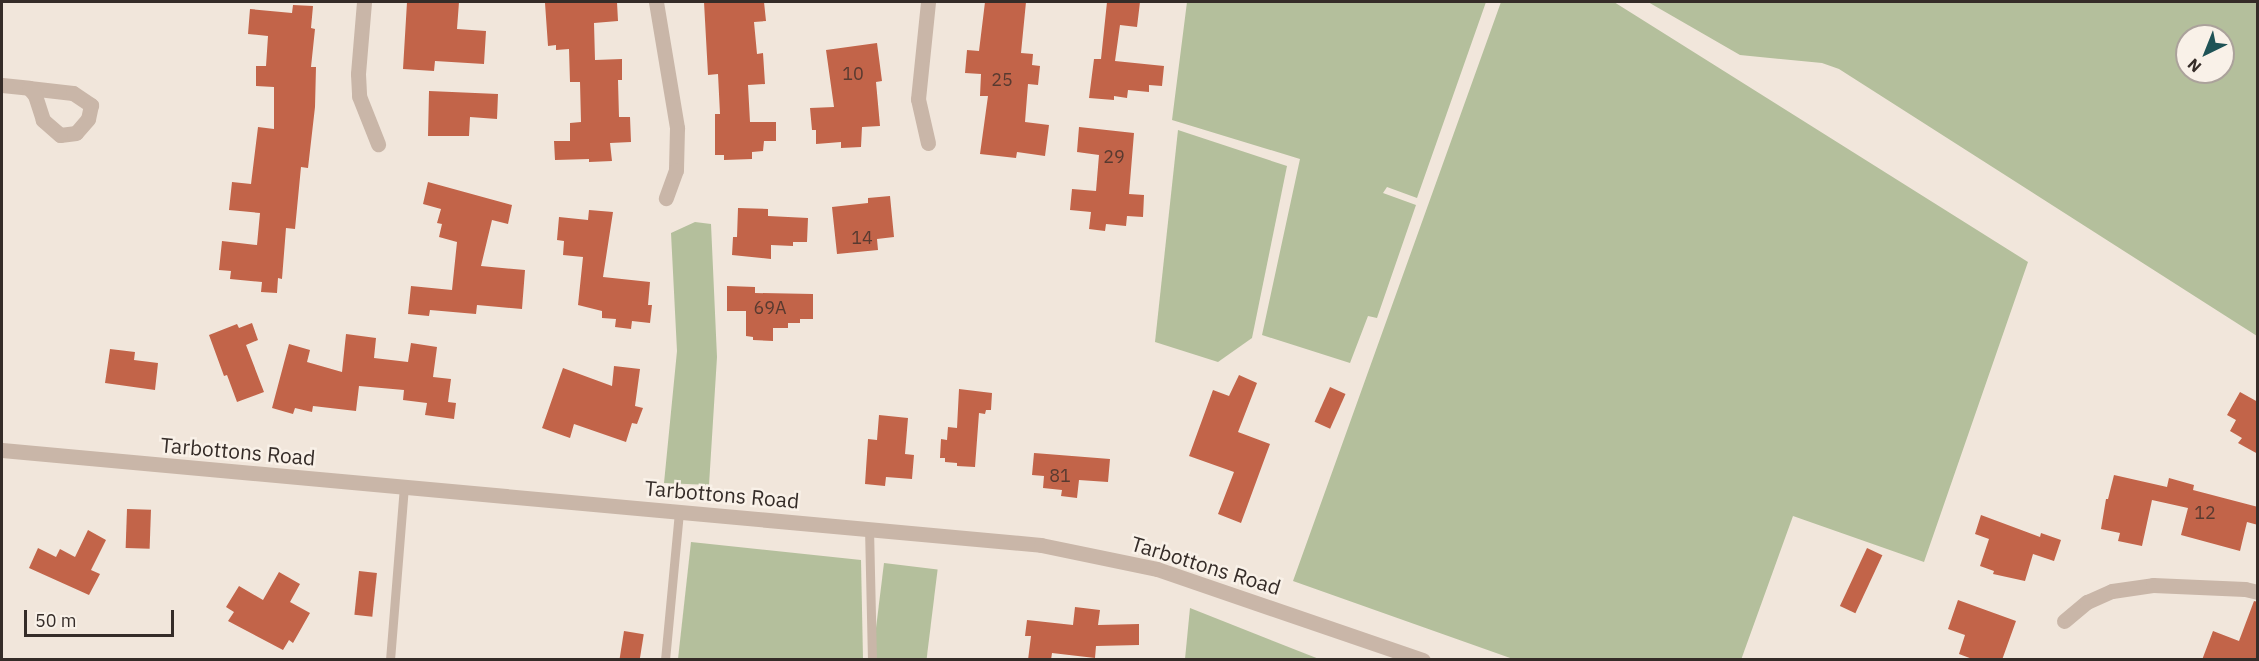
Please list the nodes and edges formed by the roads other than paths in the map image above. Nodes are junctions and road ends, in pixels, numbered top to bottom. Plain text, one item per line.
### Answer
1 (364, 2) edge
2 (656, 2) edge
3 (928, 2) edge
4 (2, 85) edge
5 (29, 88) junction
6 (928, 143) dead end
7 (378, 144) dead end
8 (666, 198) dead end
9 (2, 450) edge
10 (404, 487) junction
11 (679, 511) junction
12 (869, 528) junction
13 (2258, 592) edge
14 (2064, 621) dead end
15 (390, 660) edge
16 (665, 660) edge
17 (872, 660) edge
18 (1423, 660) edge

1 - 7 street
2 - 8 street
3 - 6 street
4 - 5 street
5 - 5 street
9 - 10 street, Tarbottons Road
10 - 11 street, Tarbottons Road
10 - 15 lane
11 - 12 street, Tarbottons Road
11 - 16 lane
12 - 17 lane
12 - 18 street, Tarbottons Road
13 - 14 street

